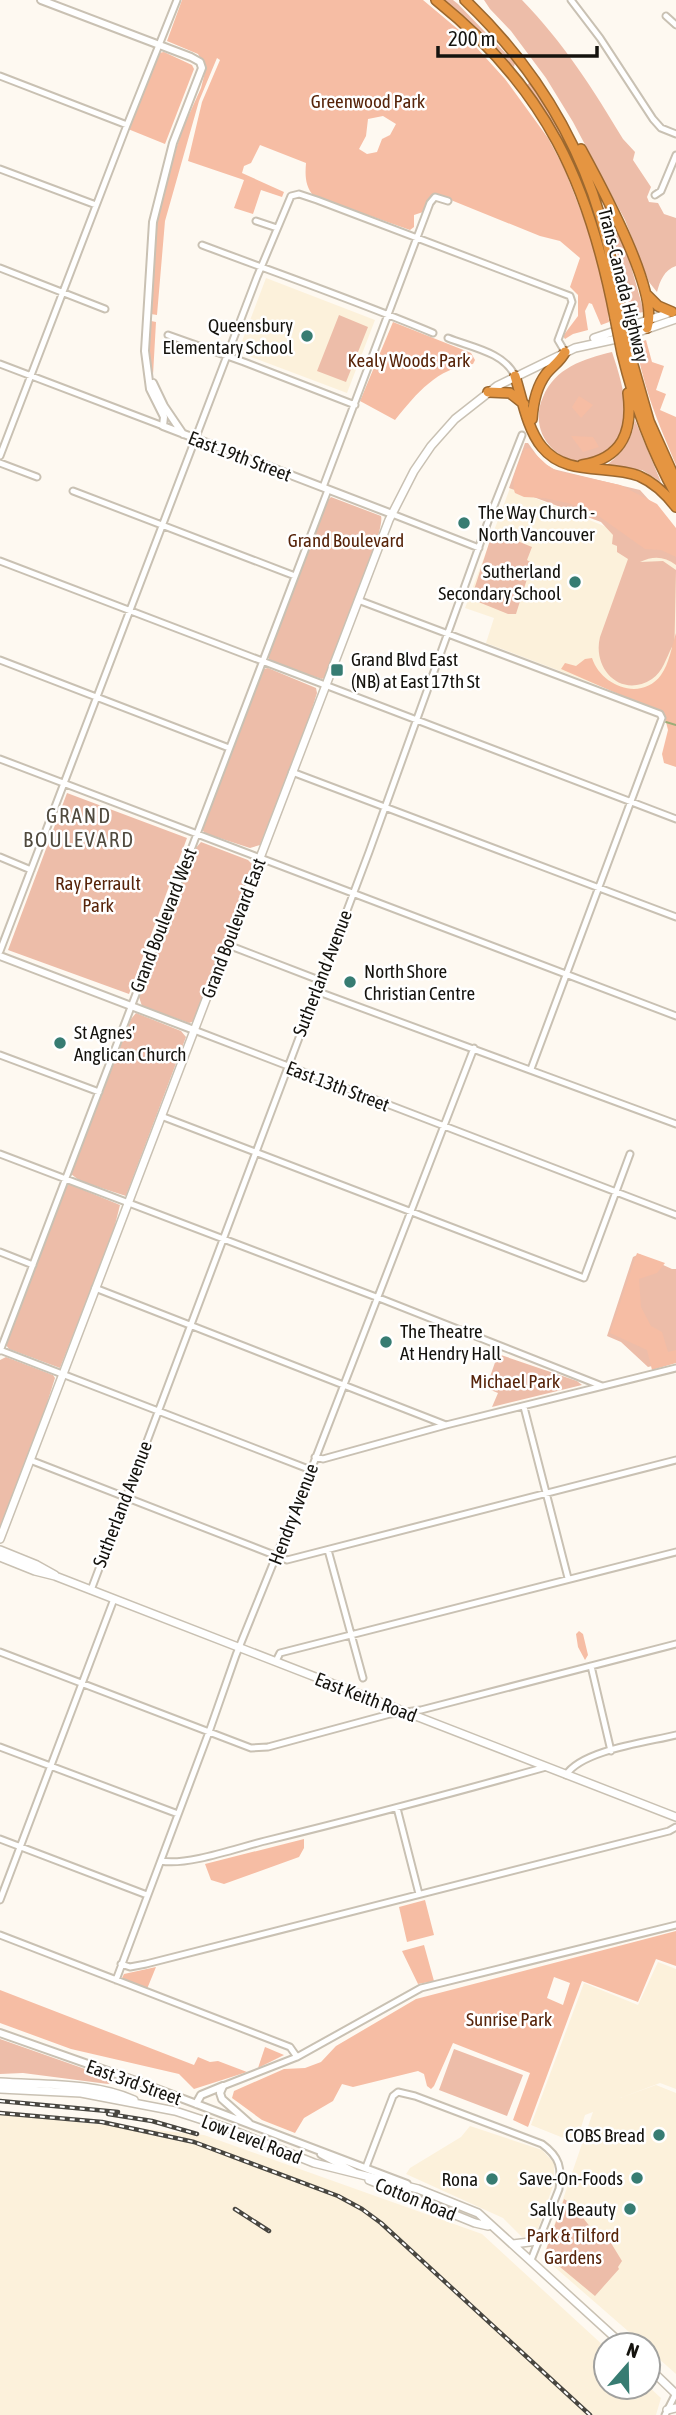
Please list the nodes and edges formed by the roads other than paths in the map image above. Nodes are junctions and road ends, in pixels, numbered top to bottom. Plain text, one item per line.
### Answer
1 (41, 0) edge
2 (177, 0) edge
3 (436, 0) edge
4 (465, 0) edge
5 (570, 0) edge
6 (666, 16) dead end
7 (676, 25) edge
8 (159, 45) junction
9 (0, 76) edge
10 (540, 87) junction
11 (127, 125) junction
12 (676, 134) edge
13 (676, 155) edge
14 (0, 169) edge
15 (655, 195) dead end
16 (448, 201) dead end
17 (96, 205) junction
18 (256, 221) dead end
19 (277, 228) junction
20 (416, 239) junction
21 (202, 245) dead end
22 (0, 268) edge
23 (261, 268) junction
24 (62, 292) junction
25 (645, 294) junction
26 (105, 309) dead end
27 (388, 314) junction
28 (675, 314) edge
29 (649, 323) junction
30 (620, 325) junction
31 (433, 333) dead end
32 (168, 335) dead end
33 (448, 338) dead end
34 (591, 340) junction
35 (565, 352) junction
36 (626, 352) junction
37 (227, 356) junction
38 (0, 364) edge
39 (149, 374) junction
40 (30, 376) junction
41 (515, 376) junction
42 (488, 392) junction
43 (524, 404) junction
44 (355, 405) junction
45 (531, 424) junction
46 (163, 426) junction
47 (183, 434) junction
48 (522, 435) dead end
49 (196, 439) junction
50 (0, 456) edge
51 (0, 463) edge
52 (577, 466) junction
53 (37, 477) dead end
54 (676, 481) edge
55 (326, 489) junction
56 (73, 491) dead end
57 (676, 495) edge
58 (676, 508) edge
59 (392, 514) junction
60 (163, 525) junction
61 (479, 548) junction
62 (0, 561) edge
63 (295, 576) junction
64 (358, 600) junction
65 (130, 611) junction
66 (448, 634) junction
67 (0, 660) edge
68 (262, 662) junction
69 (325, 686) junction
70 (97, 697) junction
71 (416, 720) junction
72 (229, 748) junction
73 (0, 759) edge
74 (292, 772) junction
75 (64, 784) junction
76 (631, 802) junction
77 (384, 807) junction
78 (676, 819) edge
79 (196, 834) junction
80 (0, 857) edge
81 (259, 859) junction
82 (31, 870) junction
83 (599, 888) junction
84 (352, 894) junction
85 (676, 917) edge
86 (228, 945) junction
87 (0, 954) edge
88 (567, 974) junction
89 (319, 980) junction
90 (316, 991) junction
91 (131, 1006) junction
92 (676, 1016) edge
93 (194, 1030) junction
94 (474, 1048) junction
95 (0, 1055) edge
96 (287, 1067) junction
97 (531, 1069) junction
98 (99, 1092) junction
99 (161, 1116) junction
100 (676, 1124) edge
101 (443, 1126) junction
102 (255, 1152) junction
103 (0, 1154) edge
104 (630, 1154) dead end
105 (66, 1178) junction
106 (617, 1192) junction
107 (129, 1203) junction
108 (410, 1212) junction
109 (676, 1215) edge
110 (222, 1238) junction
111 (0, 1252) edge
112 (33, 1265) junction
113 (95, 1288) junction
114 (377, 1297) junction
115 (189, 1324) junction
116 (0, 1351) edge
117 (676, 1368) edge
118 (63, 1374) junction
119 (344, 1383) junction
120 (602, 1386) junction
121 (524, 1407) junction
122 (157, 1411) junction
123 (446, 1425) junction
124 (315, 1457) junction
125 (30, 1460) junction
126 (676, 1460) edge
127 (311, 1469) junction
128 (546, 1493) junction
129 (125, 1497) junction
130 (0, 1539) edge
131 (0, 1550) edge
132 (328, 1550) junction
133 (676, 1552) edge
134 (0, 1557) edge
135 (276, 1558) junction
136 (55, 1576) junction
137 (568, 1578) junction
138 (91, 1590) junction
139 (114, 1598) junction
140 (352, 1634) junction
141 (676, 1644) edge
142 (240, 1647) junction
143 (0, 1652) edge
144 (276, 1661) junction
145 (591, 1666) junction
146 (363, 1678) dead end
147 (82, 1683) junction
148 (404, 1712) junction
149 (209, 1732) junction
150 (676, 1735) edge
151 (0, 1746) edge
152 (611, 1751) junction
153 (51, 1766) junction
154 (546, 1767) junction
155 (566, 1775) junction
156 (397, 1808) junction
157 (178, 1814) junction
158 (676, 1817) edge
159 (676, 1827) edge
160 (0, 1839) edge
161 (20, 1847) junction
162 (160, 1861) junction
163 (419, 1894) junction
164 (147, 1895) junction
165 (0, 1900) edge
166 (676, 1925) edge
167 (0, 1935) edge
168 (121, 1964) junction
169 (116, 1980) junction
170 (0, 2034) edge
171 (298, 2057) junction
172 (0, 2082) edge
173 (223, 2086) junction
174 (0, 2089) edge
175 (144, 2104) junction
176 (196, 2104) junction
177 (252, 2125) junction
178 (307, 2146) junction
179 (366, 2167) junction
180 (359, 2175) junction
181 (418, 2189) junction
182 (490, 2226) junction
183 (538, 2241) junction
184 (513, 2244) junction
185 (531, 2260) junction
186 (608, 2331) edge
187 (662, 2380) edge
188 (676, 2393) edge
189 (676, 2408) edge
190 (666, 2412) edge

1 - 8 street
2 - 8 street
3 - 30 highway, Trans-Canada Highway
4 - 10 highway, Trans-Canada Highway
5 - 12 street
6 - 7 street
8 - 11 street
8 - 39 street
9 - 11 street
10 - 25 highway
10 - 30 highway, Trans-Canada Highway
11 - 17 street
13 - 15 street
14 - 17 street
16 - 20 street, Grand Boulevard West
17 - 24 street
18 - 19 street
19 - 20 street
19 - 23 street
20 - 27 street, Grand Boulevard West
20 - 35 street
21 - 23 street
22 - 24 street
23 - 27 street
23 - 37 street
24 - 26 street
24 - 40 street
25 - 28 highway
25 - 29 highway
27 - 31 street
27 - 44 street, Grand Boulevard West
28 - 29 main road
29 - 30 main road
29 - 30 main road
30 - 34 main road
30 - 34 main road
30 - 36 highway, Trans-Canada Highway, bridge
32 - 37 street
33 - 41 street
34 - 35 main road, Grand Boulevard East
35 - 41 main road, Grand Boulevard East
35 - 45 highway
36 - 52 highway
36 - 54 highway, Trans-Canada Highway
36 - 57 highway, Trans-Canada Highway
37 - 44 street
37 - 49 street
38 - 40 street, East 19th Street
39 - 46 street
39 - 47 street
40 - 46 street, East 19th Street
40 - 50 street
41 - 42 main road, Grand Boulevard East
41 - 43 highway
42 - 43 highway
42 - 59 main road, Grand Boulevard East
43 - 45 highway
44 - 55 street, Grand Boulevard West
45 - 52 highway
46 - 47 street, East 19th Street
47 - 49 street, East 19th Street
48 - 61 street, Sutherland Avenue
49 - 55 street, East 19th Street
49 - 60 street
51 - 53 street
52 - 58 highway
55 - 59 street, East 19th Street
55 - 63 street, Grand Boulevard West
56 - 60 street
59 - 61 street, East 19th Street
59 - 64 main road, Grand Boulevard East
60 - 63 street
60 - 65 street
61 - 66 street, Sutherland Avenue
62 - 65 street
63 - 68 street, Grand Boulevard West
64 - 66 street
64 - 69 main road, Grand Boulevard East
65 - 68 street
65 - 70 street
66 - 71 street, Sutherland Avenue
66 - 76 street
67 - 70 street
68 - 69 street
68 - 72 street, Grand Boulevard West
69 - 71 street
69 - 74 main road, Grand Boulevard East
70 - 72 street
70 - 75 street
71 - 76 street
71 - 77 street, Sutherland Avenue
72 - 79 street, Grand Boulevard West
73 - 75 street
74 - 77 street
74 - 81 main road, Grand Boulevard East
75 - 79 street
75 - 82 street
76 - 78 street
76 - 83 street
77 - 83 street
77 - 84 street, Sutherland Avenue
79 - 81 street
79 - 91 street, Grand Boulevard West
80 - 82 street
81 - 84 street
81 - 86 main road, Grand Boulevard East
82 - 87 street
83 - 85 street
83 - 88 street
84 - 88 street
84 - 89 street, Sutherland Avenue
86 - 89 street
86 - 93 main road, Grand Boulevard East
87 - 91 street, East 13th Street
88 - 92 street
88 - 97 street
89 - 90 street, Sutherland Avenue
90 - 94 street
90 - 96 street, Sutherland Avenue
91 - 93 street, East 13th Street
91 - 98 street, Grand Boulevard West
93 - 96 street, East 13th Street
93 - 99 main road, Grand Boulevard East
94 - 97 street
94 - 101 street, Hendry Avenue
95 - 98 street
96 - 101 street, East 13th Street
96 - 102 street, Sutherland Avenue
97 - 100 street
98 - 105 street, Grand Boulevard West
99 - 102 street
99 - 107 main road, Grand Boulevard East
101 - 106 street, East 13th Street
101 - 108 street, Hendry Avenue
102 - 108 street
102 - 110 street, Sutherland Avenue
103 - 105 street
104 - 106 street
105 - 107 street
105 - 112 street, Grand Boulevard West
106 - 108 street
106 - 109 street, East 13th Street
107 - 110 street
107 - 113 main road, Grand Boulevard East
108 - 114 street, Hendry Avenue
110 - 114 street
110 - 115 street, Sutherland Avenue
111 - 112 street
112 - 116 street, Grand Boulevard West
113 - 115 street
113 - 118 main road, Grand Boulevard East
114 - 119 street, Hendry Avenue
114 - 120 street
115 - 119 street
115 - 122 street, Sutherland Avenue
116 - 118 street
117 - 120 street
118 - 122 street
118 - 125 main road, Grand Boulevard East
119 - 123 street
119 - 124 street, Hendry Avenue
120 - 121 street
121 - 123 street
121 - 128 street
122 - 127 street
122 - 129 street, Sutherland Avenue
123 - 124 street
124 - 127 street, Hendry Avenue
125 - 129 street
125 - 130 main road, Grand Boulevard East
126 - 128 street
127 - 135 street, Hendry Avenue
128 - 132 street
128 - 137 street
129 - 135 street
129 - 138 street, Sutherland Avenue
131 - 136 main road, East Keith Road
132 - 135 street
132 - 140 street
133 - 137 street
134 - 136 main road, East Keith Road
135 - 142 street, Hendry Avenue
136 - 138 main road, East Keith Road
137 - 140 street
138 - 139 main road, East Keith Road
139 - 142 main road, East Keith Road
139 - 147 street, Sutherland Avenue
140 - 144 street
140 - 146 street
141 - 145 street
142 - 144 main road, East Keith Road
142 - 149 street, Hendry Avenue
143 - 147 street
144 - 148 main road, East Keith Road
145 - 148 street
145 - 152 street
147 - 149 street
147 - 153 street, Sutherland Avenue
148 - 149 street
148 - 154 main road, East Keith Road
149 - 157 street, Hendry Avenue
150 - 152 street
151 - 153 street
152 - 155 street
153 - 157 street
153 - 161 street, Sutherland Avenue
154 - 155 main road, East Keith Road
154 - 156 street
155 - 158 main road, East Keith Road
156 - 162 street
156 - 163 street
157 - 162 street, Hendry Avenue
159 - 163 street
160 - 161 street
161 - 164 street
161 - 165 street, Sutherland Avenue
162 - 164 street, Hendry Avenue
163 - 168 street
164 - 168 street, Hendry Avenue
166 - 171 street
167 - 169 street
168 - 169 street, Hendry Avenue
169 - 171 street
170 - 176 street, East 3rd Street
171 - 173 street
172 - 175 main road, Low Level Road
173 - 176 street
173 - 177 street
174 - 175 main road, Low Level Road
175 - 180 main road, Low Level Road
176 - 177 street, East 3rd Street
177 - 178 street, East 3rd Street
178 - 179 street, East 3rd Street
178 - 180 street, East 3rd Street
179 - 181 street, East 3rd Street
179 - 183 street
180 - 181 main road, Cotton Road
180 - 182 main road, Cotton Road
181 - 182 main road, Cotton Road
182 - 184 main road, Cotton Road
183 - 184 main road
183 - 185 street
184 - 185 main road, Cotton Road
185 - 186 main road, Cotton Road
187 - 188 main road
188 - 190 street
189 - 190 main road

